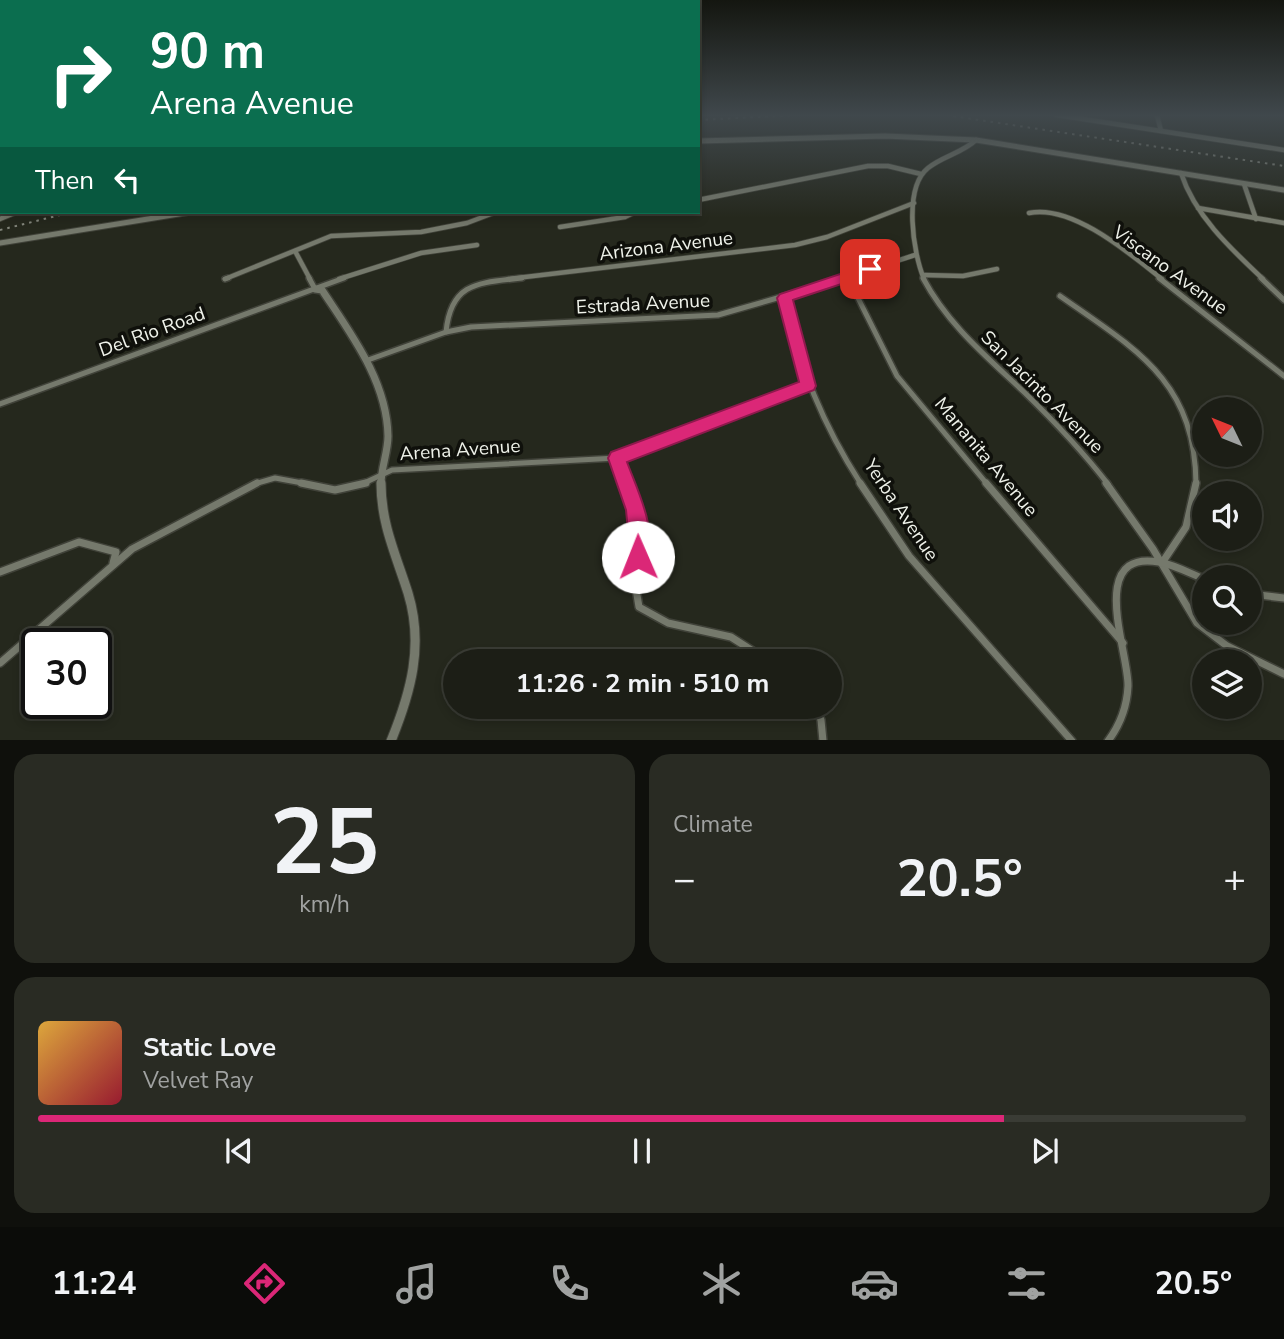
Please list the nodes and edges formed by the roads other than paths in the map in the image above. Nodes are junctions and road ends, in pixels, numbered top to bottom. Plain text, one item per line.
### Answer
1 (961, 150) edge
2 (1035, 150) edge
3 (1181, 173) junction
4 (921, 174) junction
5 (1244, 184) junction
6 (1284, 190) edge
7 (700, 200) edge
8 (914, 203) junction
9 (1198, 208) junction
10 (179, 214) edge
11 (475, 214) edge
12 (491, 214) edge
13 (631, 214) edge
14 (1029, 214) dead end
15 (479, 219) junction
16 (1256, 219) junction
17 (1284, 223) edge
18 (560, 227) dead end
19 (0, 243) edge
20 (477, 245) dead end
21 (295, 251) junction
22 (915, 255) junction
23 (997, 269) dead end
24 (923, 275) junction
25 (848, 276) junction
26 (225, 279) dead end
27 (315, 289) junction
28 (1060, 296) dead end
29 (785, 298) junction
30 (1284, 300) edge
31 (446, 332) junction
32 (368, 360) junction
33 (1284, 376) edge
34 (808, 386) junction
35 (0, 404) edge
36 (617, 458) junction
37 (381, 474) junction
38 (113, 563) junction
39 (1162, 563) junction
40 (0, 572) edge
41 (1192, 574) edge
42 (1262, 595) edge
43 (1284, 598) edge
44 (1123, 643) junction
45 (750, 649) edge
46 (0, 663) edge
47 (1284, 674) edge
48 (821, 719) edge
49 (391, 740) edge
50 (822, 740) edge
51 (1072, 740) edge
52 (1108, 740) edge

1 - 4 street
2 - 3 street
3 - 5 street
3 - 9 street
4 - 7 street
4 - 8 street, San Jacinto Avenue
5 - 6 street
5 - 16 street
8 - 22 street, San Jacinto Avenue
8 - 31 street, Arizona Avenue
9 - 16 street
9 - 30 street
10 - 19 street
11 - 15 street
12 - 15 street
13 - 18 street
14 - 33 street, Viscano Avenue
15 - 21 street
16 - 17 street
20 - 27 street, Del Rio Road
21 - 26 street
21 - 27 street
22 - 24 street, San Jacinto Avenue
22 - 25 street, Estrada Avenue
23 - 24 street
24 - 39 street, San Jacinto Avenue
25 - 29 street, Estrada Avenue
25 - 44 street, Mananita Avenue
27 - 32 street
27 - 35 street, Del Rio Road
28 - 39 street
29 - 31 street, Estrada Avenue
29 - 34 street, Yerba Avenue
31 - 32 street, Estrada Avenue
32 - 37 street
34 - 36 street, Arena Avenue
34 - 51 street, Yerba Avenue
36 - 37 street, Arena Avenue
36 - 45 street
37 - 38 street, Arena Avenue
37 - 49 street
38 - 40 street
38 - 46 street, Arena Avenue
39 - 41 street
39 - 44 street
39 - 47 street, San Jacinto Avenue
42 - 43 street
44 - 52 street
48 - 50 street

